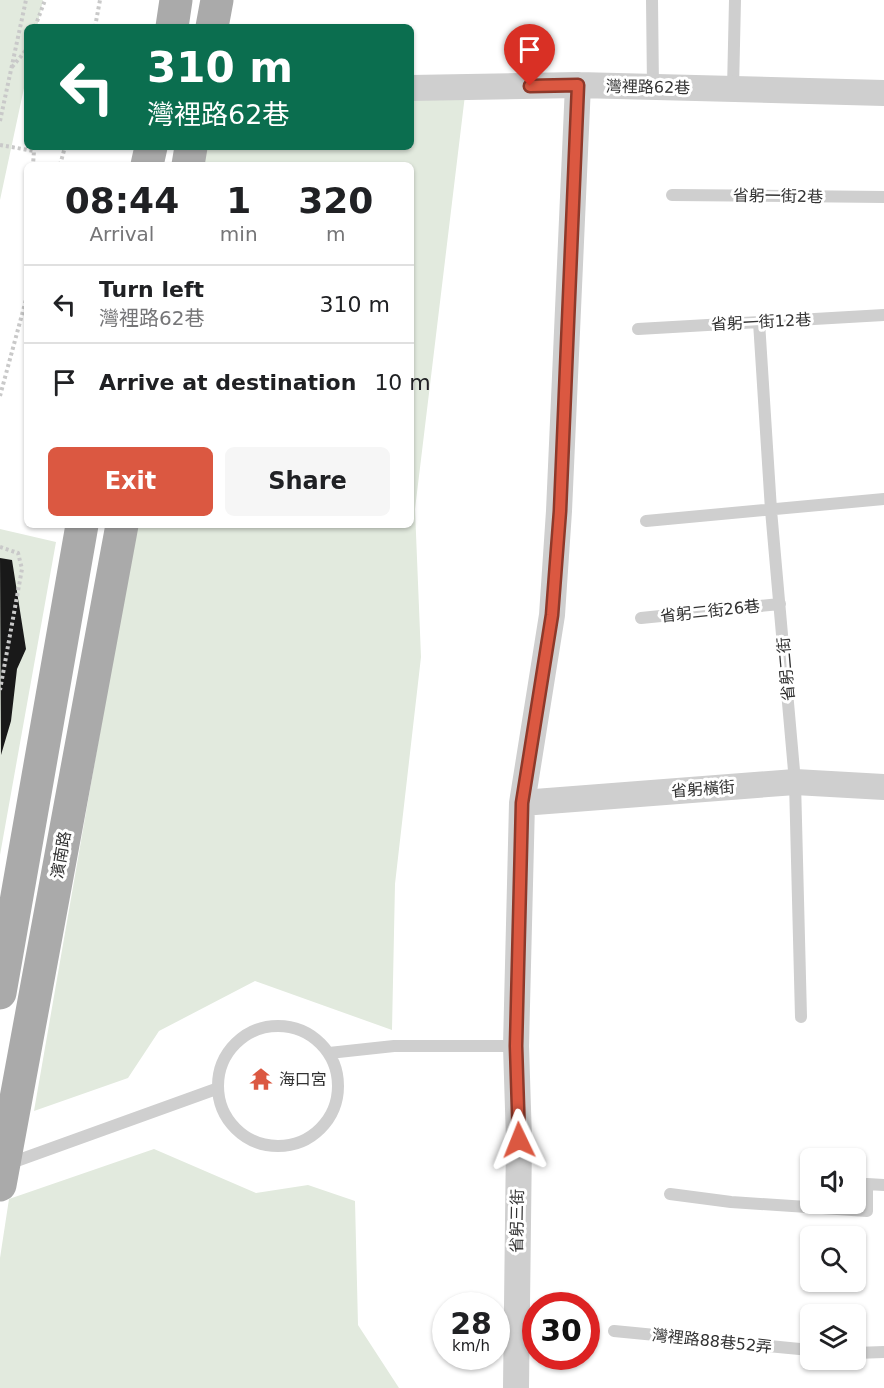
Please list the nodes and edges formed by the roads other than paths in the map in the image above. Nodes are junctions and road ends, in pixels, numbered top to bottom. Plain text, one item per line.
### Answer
1 (176, 0) edge
2 (217, 0) edge
3 (652, 0) edge
4 (735, 0) edge
5 (172, 24) edge
6 (213, 24) edge
7 (578, 85) junction
8 (653, 87) junction
9 (414, 88) edge
10 (733, 89) junction
11 (884, 93) edge
12 (672, 195) dead end
13 (884, 197) edge
14 (884, 315) edge
15 (759, 322) junction
16 (638, 329) dead end
17 (884, 499) edge
18 (771, 510) junction
19 (646, 521) dead end
20 (81, 528) edge
21 (121, 528) edge
22 (780, 604) junction
23 (641, 618) dead end
24 (795, 782) junction
25 (884, 787) edge
26 (522, 803) junction
27 (0, 993) edge
28 (801, 1017) dead end
29 (516, 1046) junction
30 (329, 1053) junction
31 (216, 1089) junction
32 (2, 1175) edge
33 (884, 1185) edge
34 (669, 1194) dead end
35 (614, 1331) dead end
36 (800, 1349) edge
37 (884, 1352) edge
38 (866, 1353) edge
39 (516, 1388) edge

1 - 5 main road
2 - 6 main road
3 - 8 lane
4 - 10 lane
7 - 8 street, 灣裡路62巷
7 - 9 street, 灣裡路62巷
7 - 26 street, 省躬三街
8 - 10 street, 灣裡路62巷
10 - 11 street, 灣裡路62巷
12 - 13 lane, 省躬一街2巷
14 - 15 lane, 省躬一街12巷
15 - 16 lane, 省躬一街12巷
15 - 18 lane, 省躬二街
17 - 18 lane
18 - 19 lane
18 - 22 lane, 省躬二街
20 - 27 main road
21 - 32 main road, 濱南路
22 - 23 lane, 省躬二街26巷
22 - 24 lane, 省躬二街
24 - 25 street, 省躬橫街
24 - 26 street, 省躬橫街
24 - 28 lane, 省躬二街
26 - 29 street, 省躬三街
29 - 30 lane
29 - 39 street, 省躬三街
30 - 31 lane
30 - 31 lane
31 - 32 lane
33 - 34 lane
35 - 36 lane, 灣裡路88巷52弄
37 - 38 lane

